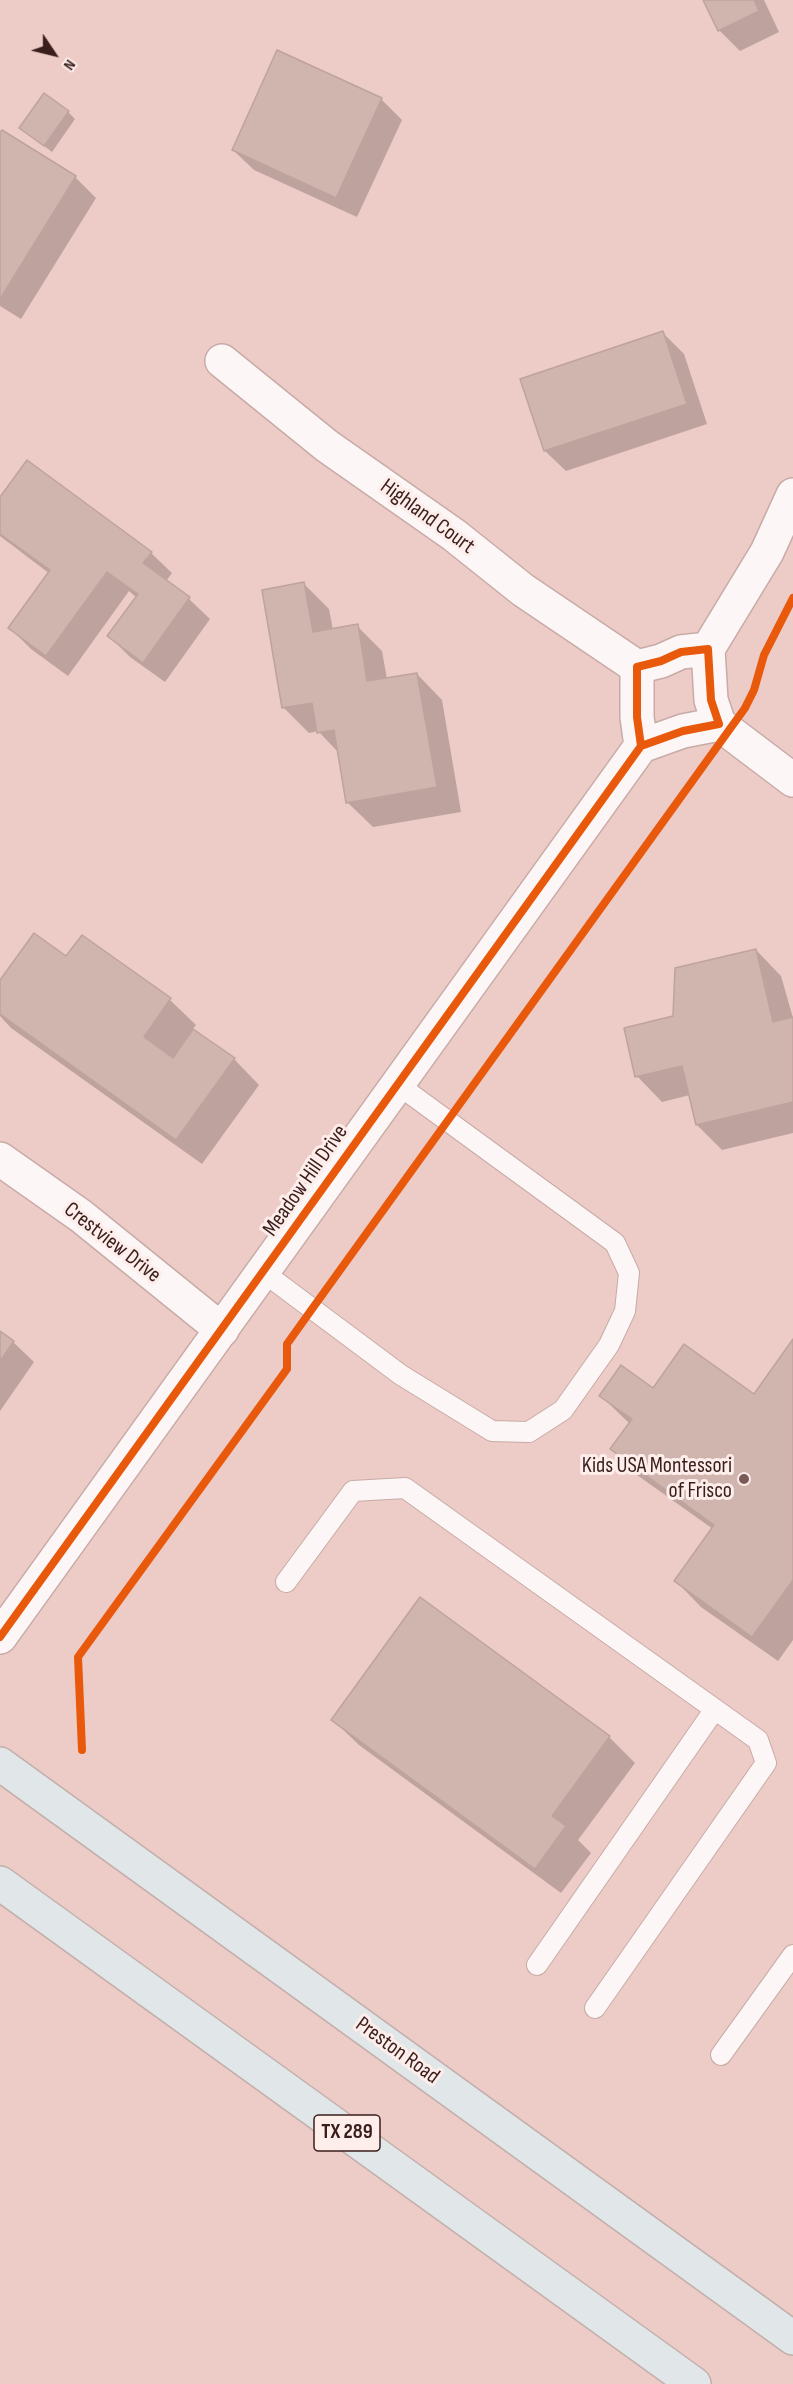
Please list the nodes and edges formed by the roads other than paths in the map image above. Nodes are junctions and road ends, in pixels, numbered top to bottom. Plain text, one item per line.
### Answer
1 (222, 361) dead end
2 (793, 495) edge
3 (708, 650) junction
4 (637, 667) junction
5 (719, 724) junction
6 (641, 746) junction
7 (793, 780) edge
8 (397, 1084) junction
9 (0, 1159) edge
10 (263, 1272) junction
11 (222, 1330) junction
12 (286, 1582) dead end
13 (0, 1637) edge
14 (715, 1709) junction
15 (0, 1764) edge
16 (0, 1883) edge
17 (793, 1955) edge
18 (537, 1965) dead end
19 (595, 2008) dead end
20 (721, 2055) dead end
21 (793, 2338) edge
22 (694, 2384) edge

1 - 4 street, Highland Court
2 - 3 street
3 - 4 street
3 - 5 street
4 - 6 street
5 - 6 street
5 - 7 street
6 - 8 street, Meadow Hill Drive
8 - 10 street, Meadow Hill Drive
8 - 10 lane
9 - 11 street, Crestview Drive
10 - 11 street, Meadow Hill Drive
11 - 13 street, Meadow Hill Drive
12 - 14 lane
14 - 18 lane
14 - 19 lane
15 - 21 main road, Preston Road
16 - 22 main road, TX 289
17 - 20 lane

